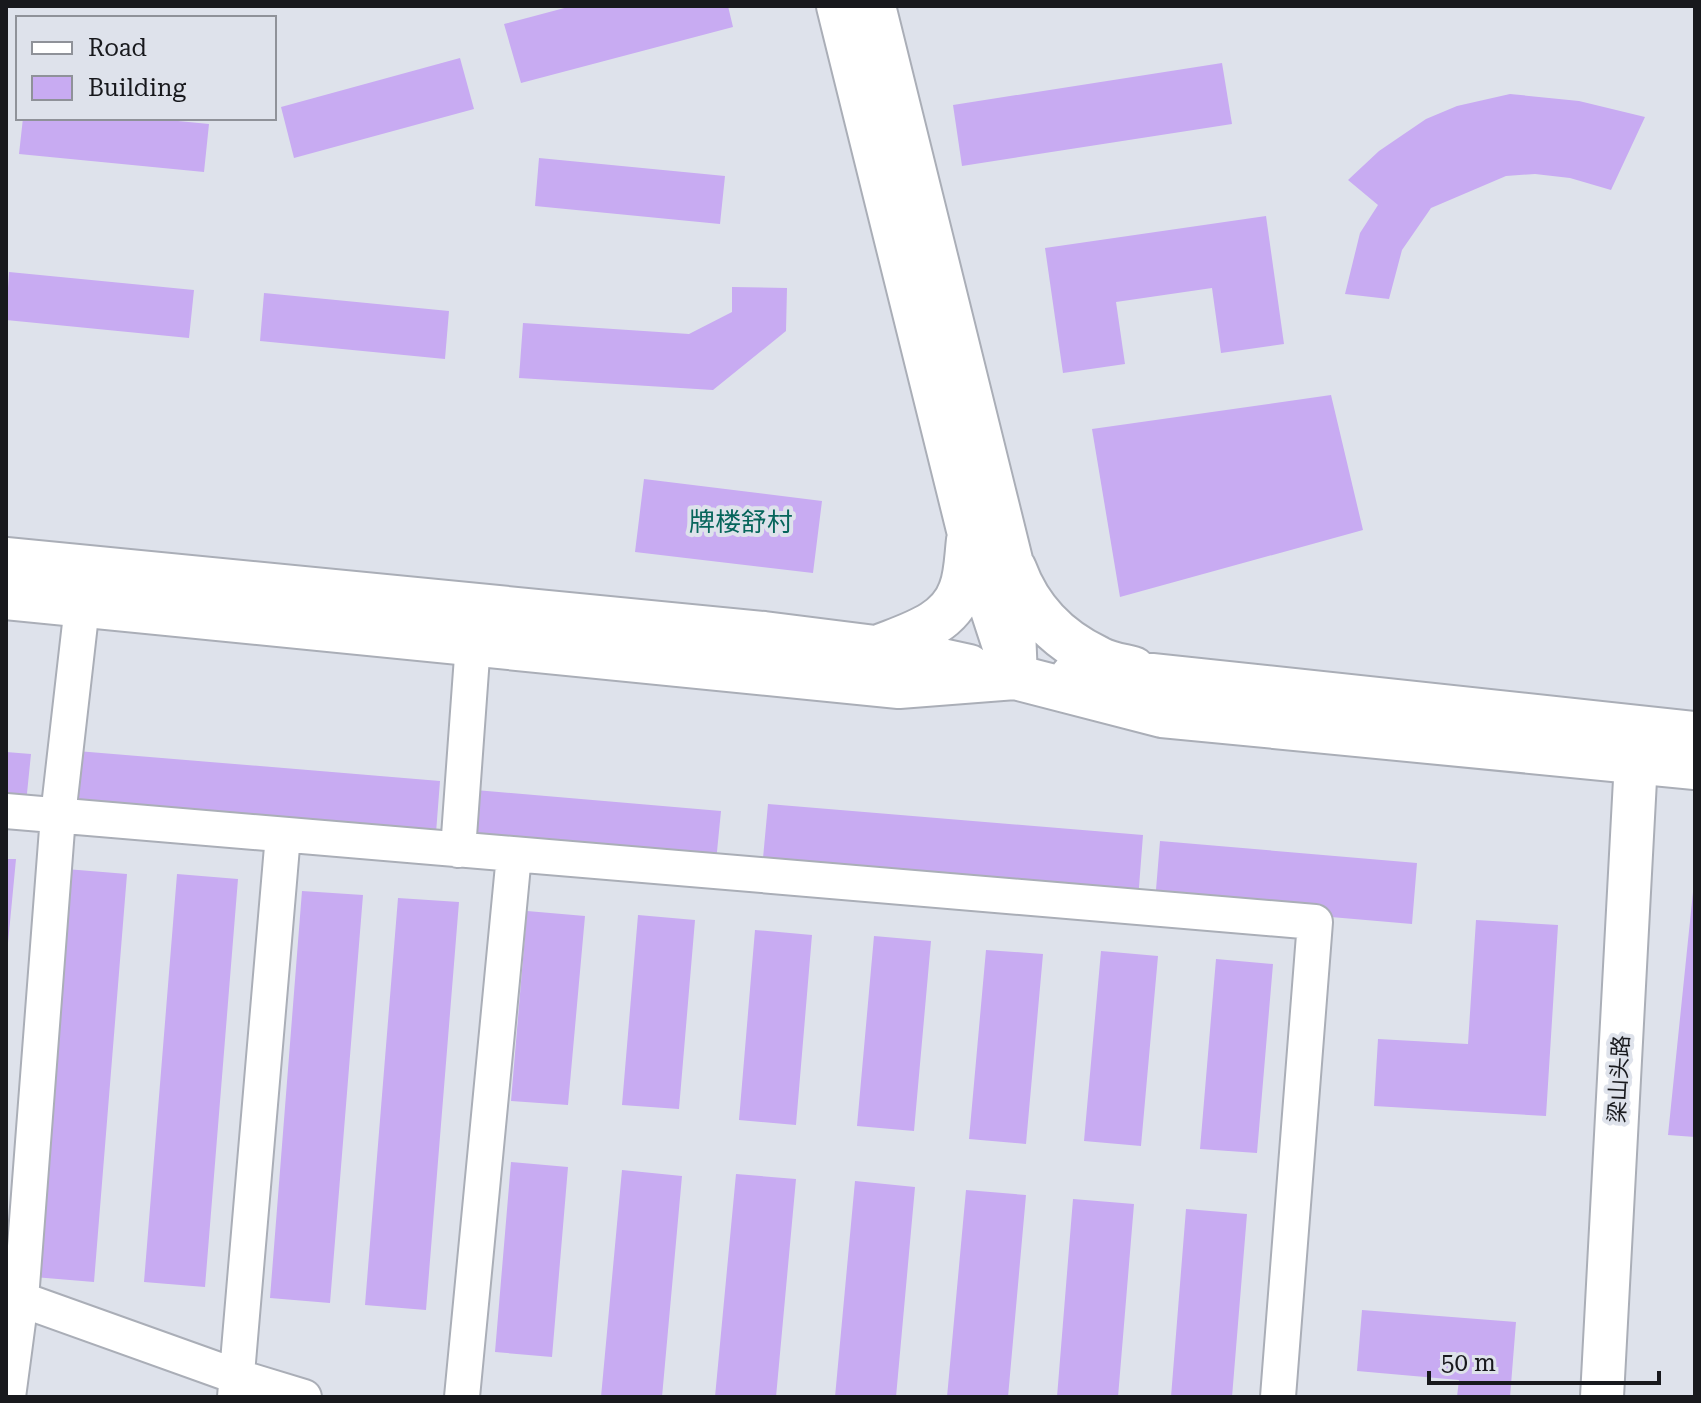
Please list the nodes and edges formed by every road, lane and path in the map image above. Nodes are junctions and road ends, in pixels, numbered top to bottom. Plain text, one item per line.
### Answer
1 (839, 6) edge
2 (873, 6) edge
3 (988, 538) junction
4 (6, 560) edge
5 (6, 597) edge
6 (82, 606) junction
7 (473, 643) junction
8 (877, 648) junction
9 (1154, 676) junction
10 (1015, 677) junction
11 (1695, 734) edge
12 (1636, 761) junction
13 (1695, 767) edge
14 (6, 811) edge
15 (58, 816) junction
16 (283, 835) junction
17 (458, 850) junction
18 (514, 855) junction
19 (14, 1296) edge
20 (236, 1387) edge
21 (8, 1397) edge
22 (304, 1397) edge
23 (462, 1397) edge
24 (1278, 1397) edge
25 (1602, 1397) edge

1 - 3 main road
2 - 3 main road
3 - 8 main road
3 - 9 main road
3 - 10 main road
4 - 8 main road
5 - 6 main road
6 - 7 main road
6 - 15 street
7 - 10 main road
7 - 17 street
8 - 10 main road
9 - 10 main road
9 - 11 main road
10 - 12 main road
12 - 13 main road
12 - 25 street, 梁山头路
14 - 15 street
15 - 16 street
15 - 19 street
16 - 17 street
16 - 20 street
17 - 18 street
18 - 23 street
18 - 24 street
19 - 20 street
19 - 21 street
20 - 22 street

